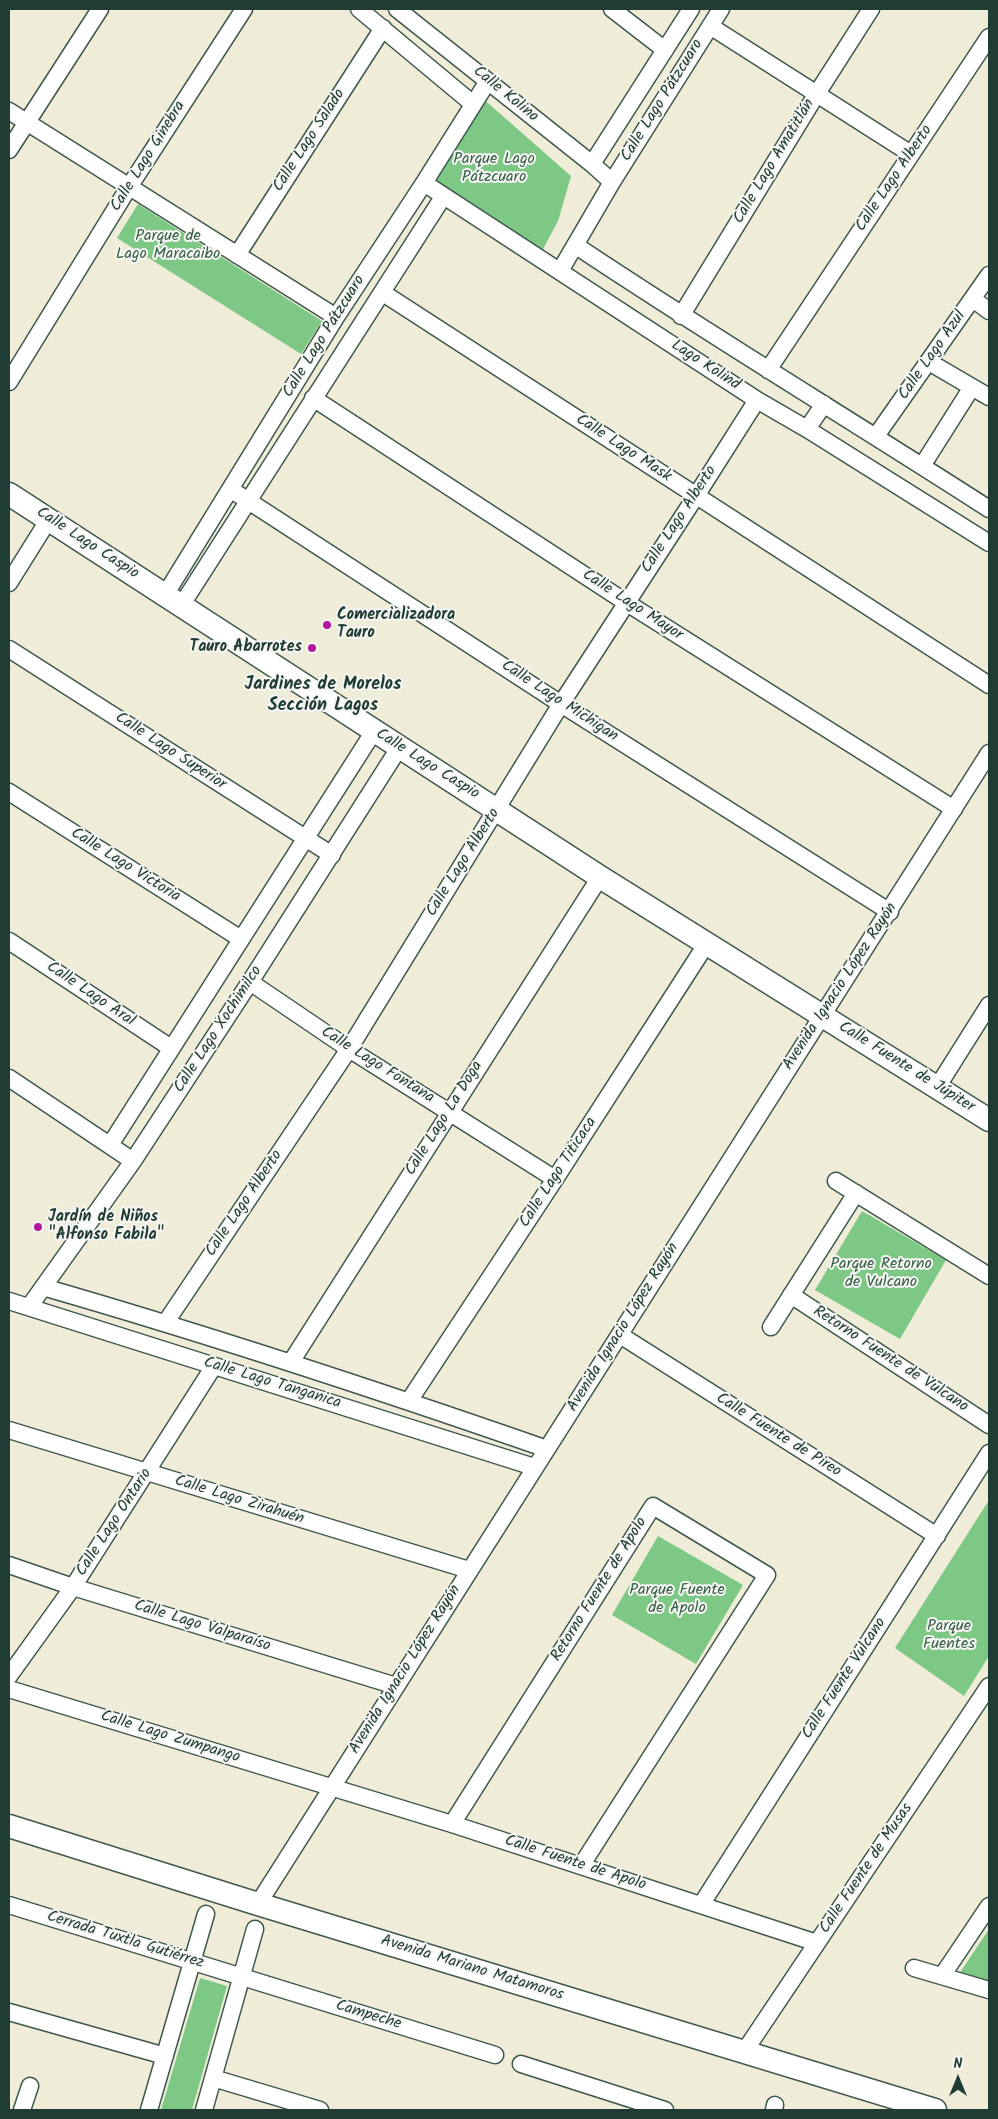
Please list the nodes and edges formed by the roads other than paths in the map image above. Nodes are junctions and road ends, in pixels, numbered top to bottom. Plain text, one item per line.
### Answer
1 (100, 9) edge
2 (244, 9) edge
3 (359, 9) edge
4 (397, 9) edge
5 (612, 9) edge
6 (691, 9) edge
7 (720, 9) edge
8 (871, 9) edge
9 (710, 26) junction
10 (383, 28) junction
11 (989, 37) edge
12 (665, 50) junction
13 (488, 81) junction
14 (816, 94) junction
15 (473, 104) junction
16 (9, 111) edge
17 (26, 122) junction
18 (9, 150) edge
19 (911, 154) junction
20 (592, 164) junction
21 (612, 182) junction
22 (424, 183) junction
23 (129, 187) junction
24 (443, 197) junction
25 (575, 245) junction
26 (237, 255) junction
27 (560, 271) junction
28 (989, 275) edge
29 (383, 293) junction
30 (972, 299) junction
31 (989, 311) edge
32 (681, 316) junction
33 (336, 317) junction
34 (929, 362) junction
35 (768, 370) junction
36 (9, 382) edge
37 (972, 387) junction
38 (989, 397) edge
39 (313, 398) junction
40 (757, 400) junction
41 (824, 404) junction
42 (807, 429) junction
43 (264, 435) junction
44 (876, 436) junction
45 (283, 447) junction
46 (922, 466) junction
47 (230, 489) junction
48 (9, 494) edge
49 (696, 496) junction
50 (248, 501) junction
51 (989, 509) edge
52 (49, 519) junction
53 (989, 543) edge
54 (9, 583) edge
55 (173, 600) junction
56 (627, 603) junction
57 (9, 649) edge
58 (989, 685) edge
59 (561, 704) junction
60 (374, 731) junction
61 (399, 748) junction
62 (989, 752) edge
63 (9, 792) edge
64 (497, 809) junction
65 (954, 809) junction
66 (305, 839) junction
67 (332, 854) junction
68 (600, 876) junction
69 (890, 912) junction
70 (241, 939) junction
71 (9, 941) edge
72 (707, 943) junction
73 (250, 982) junction
74 (989, 1005) edge
75 (822, 1015) junction
76 (171, 1048) junction
77 (348, 1049) junction
78 (9, 1078) edge
79 (938, 1086) junction
80 (449, 1111) junction
81 (989, 1120) edge
82 (110, 1145) junction
83 (133, 1161) junction
84 (556, 1179) junction
85 (836, 1181) dead end
86 (856, 1193) junction
87 (989, 1276) edge
88 (43, 1287) junction
89 (791, 1296) junction
90 (9, 1301) edge
91 (29, 1307) junction
92 (166, 1322) junction
93 (771, 1327) dead end
94 (620, 1335) junction
95 (291, 1362) junction
96 (214, 1366) junction
97 (321, 1372) junction
98 (310, 1396) junction
99 (409, 1401) junction
100 (989, 1425) edge
101 (9, 1430) edge
102 (547, 1449) junction
103 (989, 1454) edge
104 (534, 1467) junction
105 (147, 1473) junction
106 (937, 1536) junction
107 (9, 1565) edge
108 (469, 1570) junction
109 (73, 1587) junction
110 (9, 1676) edge
111 (396, 1686) junction
112 (989, 1686) edge
113 (9, 1689) edge
114 (332, 1787) junction
115 (452, 1824) junction
116 (9, 1826) edge
117 (581, 1866) junction
118 (258, 1904) junction
119 (9, 1905) edge
120 (701, 1905) junction
121 (989, 1906) edge
122 (206, 1914) dead end
123 (255, 1929) dead end
124 (817, 1942) junction
125 (192, 1962) junction
126 (914, 1968) dead end
127 (942, 1976) junction
128 (241, 1977) junction
129 (989, 1990) edge
130 (9, 2012) edge
131 (744, 2052) junction
132 (495, 2055) dead end
133 (165, 2056) junction
134 (521, 2064) dead end
135 (213, 2078) junction
136 (30, 2086) dead end
137 (22, 2110) edge
138 (149, 2110) edge
139 (204, 2110) edge
140 (320, 2110) edge
141 (665, 2110) edge
142 (935, 2110) edge

1 - 17 street
2 - 23 street, Calle Lago Ginebra
3 - 10 street, Calle Kolino
4 - 13 street, Calle Kolino
5 - 12 street
6 - 12 street, Calle Lago Pátzcuaro
7 - 9 street, Calle Lago Pátzcuaro
8 - 14 street, Calle Lago Amatitlán
9 - 14 street
9 - 21 street, Calle Lago Pátzcuaro
10 - 15 street, Calle Kolino
10 - 26 street, Calle Lago Salado
11 - 19 street, Calle Lago Alberto
12 - 20 street, Calle Lago Pátzcuaro
13 - 15 street, Calle Lago Pátzcuaro
13 - 20 street, Calle Kolino
14 - 19 street
14 - 32 street, Calle Lago Amatitlán
15 - 22 street, Calle Lago Pátzcuaro
16 - 17 street
17 - 18 street
17 - 23 street
19 - 35 street, Calle Lago Alberto
20 - 21 street, Calle Kolino
21 - 25 street, Calle Lago Pátzcuaro
22 - 24 street, Lago Kolind
22 - 33 street, Calle Lago Pátzcuaro
23 - 26 street
23 - 36 street, Calle Lago Ginebra
24 - 27 street, Lago Kolind
24 - 29 street, Calle Lago Pátzcuaro
25 - 27 street, Calle Lago Pátzcuaro
25 - 32 street, Lago Kolind
26 - 33 street
27 - 40 street, Lago Kolind
28 - 30 street, Calle Lago Azul
29 - 39 street, Calle Lago Pátzcuaro
29 - 49 street, Calle Lago Mask
30 - 31 street
30 - 34 street, Calle Lago Azul
32 - 35 street, Lago Kolind
33 - 43 street, Calle Lago Pátzcuaro
34 - 37 street
34 - 44 street, Calle Lago Azul
35 - 41 street, Lago Kolind
37 - 38 street
37 - 46 street
39 - 45 street, Calle Lago Pátzcuaro
39 - 56 street, Calle Lago Mayor
40 - 42 street, Lago Kolind
40 - 49 street, Calle Lago Alberto
41 - 42 street
41 - 44 street, Lago Kolind
42 - 53 street, Lago Kolind
43 - 45 street
43 - 47 street, Calle Lago Pátzcuaro
44 - 46 street, Lago Kolind
45 - 50 street, Calle Lago Pátzcuaro
46 - 51 street, Lago Kolind
47 - 50 street, Calle Lago Michigan
47 - 55 street, Calle Lago Pátzcuaro
48 - 52 street, Calle Lago Caspio
49 - 56 street, Calle Lago Alberto
49 - 58 street, Calle Lago Mask
50 - 55 street, Calle Lago Pátzcuaro
50 - 59 street, Calle Lago Michigan
52 - 54 street
52 - 55 street, Calle Lago Caspio
55 - 60 street, Calle Lago Caspio
56 - 59 street, Calle Lago Alberto
56 - 65 street, Calle Lago Mayor
57 - 66 street, Calle Lago Superior
59 - 64 street, Calle Lago Alberto
59 - 69 street, Calle Lago Michigan
60 - 61 street, Calle Lago Caspio
60 - 66 street, Calle Lago Xochimilco
61 - 64 street, Calle Lago Caspio
61 - 67 street, Calle Lago Xochimilco
62 - 65 street, Avenida Ignacio López Rayón
63 - 70 street, Calle Lago Victoria
64 - 68 street, Calle Lago Caspio
64 - 77 street, Calle Lago Alberto
65 - 69 street, Avenida Ignacio López Rayón
66 - 67 street, Calle Lago Superior
66 - 70 street, Calle Lago Xochimilco
67 - 73 street, Calle Lago Xochimilco
68 - 72 street, Calle Lago Caspio
68 - 80 street, Calle Lago La Doga
69 - 75 street, Avenida Ignacio López Rayón
70 - 76 street, Calle Lago Xochimilco
71 - 76 street, Calle Lago Aral
72 - 75 street, Calle Lago Caspio
72 - 84 street, Calle Lago Titicaca
73 - 77 street, Calle Lago Fontana
73 - 83 street, Calle Lago Xochimilco
74 - 79 street
75 - 79 street, Calle Fuente de Júpiter
75 - 94 street, Avenida Ignacio López Rayón
76 - 82 street, Calle Lago Xochimilco
77 - 80 street, Calle Lago Fontana
77 - 92 street, Calle Lago Alberto
78 - 82 street
79 - 81 street, Calle Fuente de Júpiter
80 - 84 street, Calle Lago Fontana
80 - 95 street, Calle Lago La Doga
82 - 83 street
83 - 88 street, Calle Lago Xochimilco
84 - 99 street, Calle Lago Titicaca
85 - 86 street
86 - 87 street
86 - 89 street
88 - 91 street, Calle Lago Xochimilco
88 - 92 street, Calle Lago Tanganica
89 - 93 street
89 - 100 street, Retorno Fuente de Vulcano
90 - 91 street, Calle Lago Tanganica
91 - 96 street, Calle Lago Tanganica
92 - 95 street, Calle Lago Tanganica
94 - 102 street, Avenida Ignacio López Rayón
94 - 106 street, Calle Fuente de Pireo
95 - 97 street, Calle Lago Tanganica
96 - 98 street, Calle Lago Tanganica
96 - 105 street, Calle Lago Ontario
97 - 98 street
97 - 99 street, Calle Lago Tanganica
98 - 104 street, Calle Lago Tanganica
99 - 102 street, Calle Lago Tanganica
101 - 105 street, Calle Lago Zirahuén
102 - 104 street, Avenida Ignacio López Rayón
103 - 106 street, Calle Fuente Vulcano
104 - 108 street, Avenida Ignacio López Rayón
105 - 108 street, Calle Lago Zirahuén
105 - 109 street, Calle Lago Ontario
106 - 120 street, Calle Fuente Vulcano
107 - 109 street, Calle Lago Valparaíso
108 - 111 street, Avenida Ignacio López Rayón
109 - 110 street, Calle Lago Ontario
109 - 111 street, Calle Lago Valparaíso
111 - 114 street, Avenida Ignacio López Rayón
112 - 124 street, Calle Fuente de Musas
113 - 114 street, Calle Lago Zumpango
114 - 115 street, Calle Fuente de Apolo
114 - 118 street, Avenida Ignacio López Rayón
115 - 117 street, Calle Fuente de Apolo
115 - 117 street, Retorno Fuente de Apolo
116 - 118 street, Avenida Mariano Matamoros
117 - 120 street, Calle Fuente de Apolo
118 - 131 street, Avenida Mariano Matamoros
119 - 125 street, Cerrada Tuxtla Gutiérrez
120 - 124 street, Calle Fuente de Apolo
121 - 127 street
122 - 125 street
123 - 128 street
124 - 131 street, Calle Fuente de Musas
125 - 128 street, Cerrada Tuxtla Gutiérrez
125 - 133 street
126 - 127 street
127 - 129 street
128 - 132 street, Campeche
128 - 135 street
130 - 133 street
131 - 142 street, Avenida Mariano Matamoros
133 - 138 street
134 - 141 street
135 - 139 street
135 - 140 street
136 - 137 street

